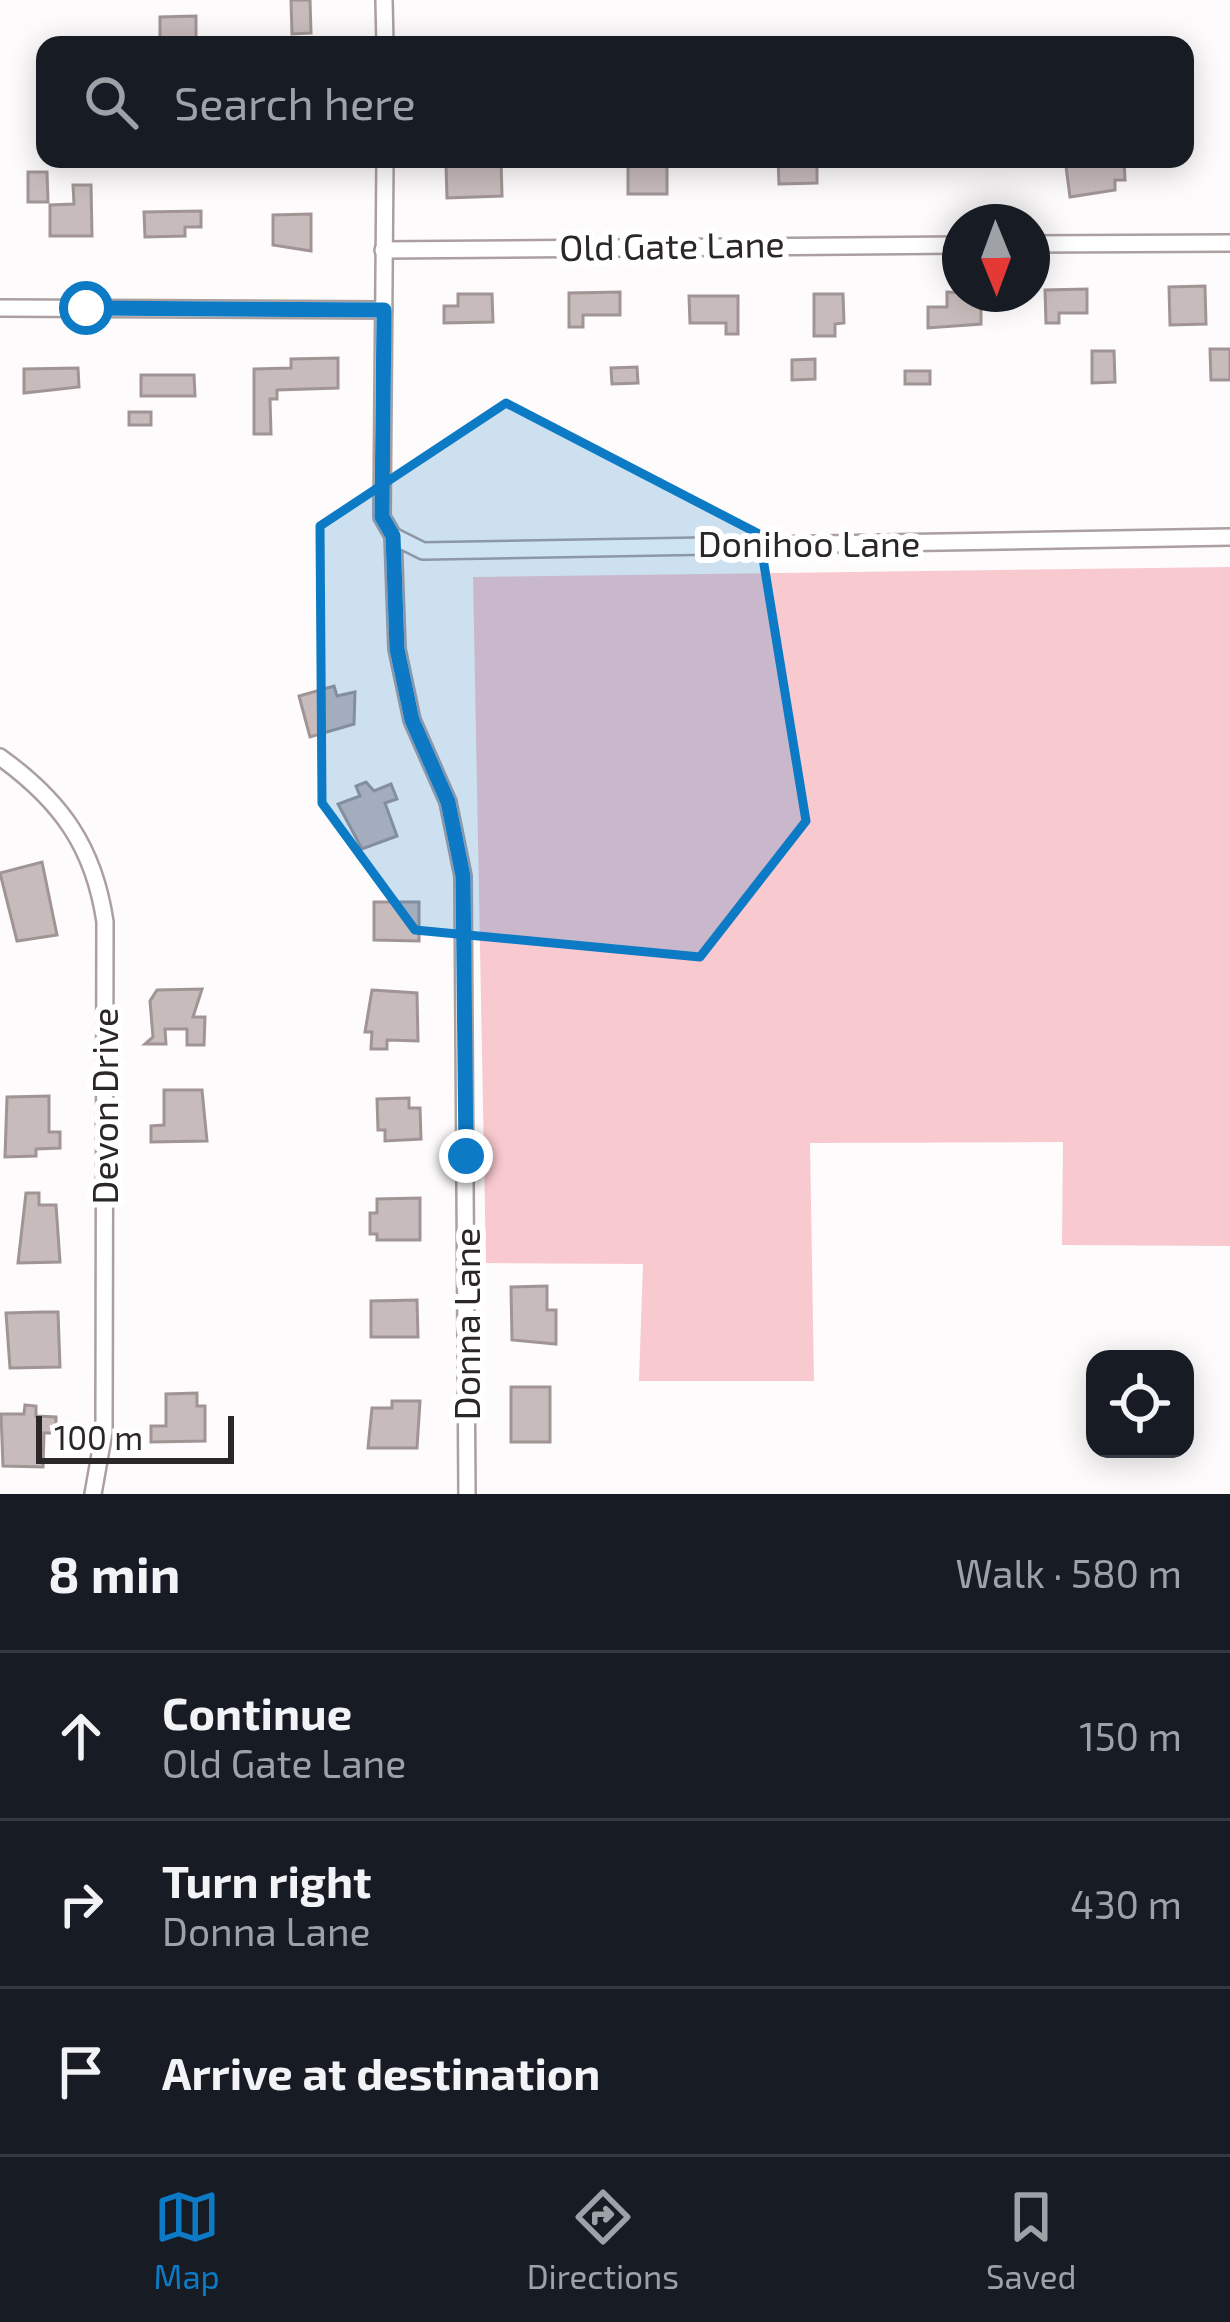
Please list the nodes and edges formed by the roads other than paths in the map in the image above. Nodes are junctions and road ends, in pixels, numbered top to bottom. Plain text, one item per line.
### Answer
1 (385, 0) edge
2 (385, 36) edge
3 (385, 168) edge
4 (1230, 243) edge
5 (1050, 244) edge
6 (942, 245) edge
7 (383, 250) junction
8 (0, 308) edge
9 (384, 310) junction
10 (393, 536) junction
11 (1230, 537) edge
12 (0, 757) edge
13 (94, 1494) edge
14 (467, 1494) edge

1 - 2 street
3 - 7 street, Donna Lane
4 - 5 street
6 - 7 street, Old Gate Lane
7 - 9 street, Donna Lane
8 - 9 street
9 - 10 street, Donna Lane
10 - 11 street, Donihoo Lane
10 - 14 street, Donna Lane
12 - 13 street, Devon Drive

